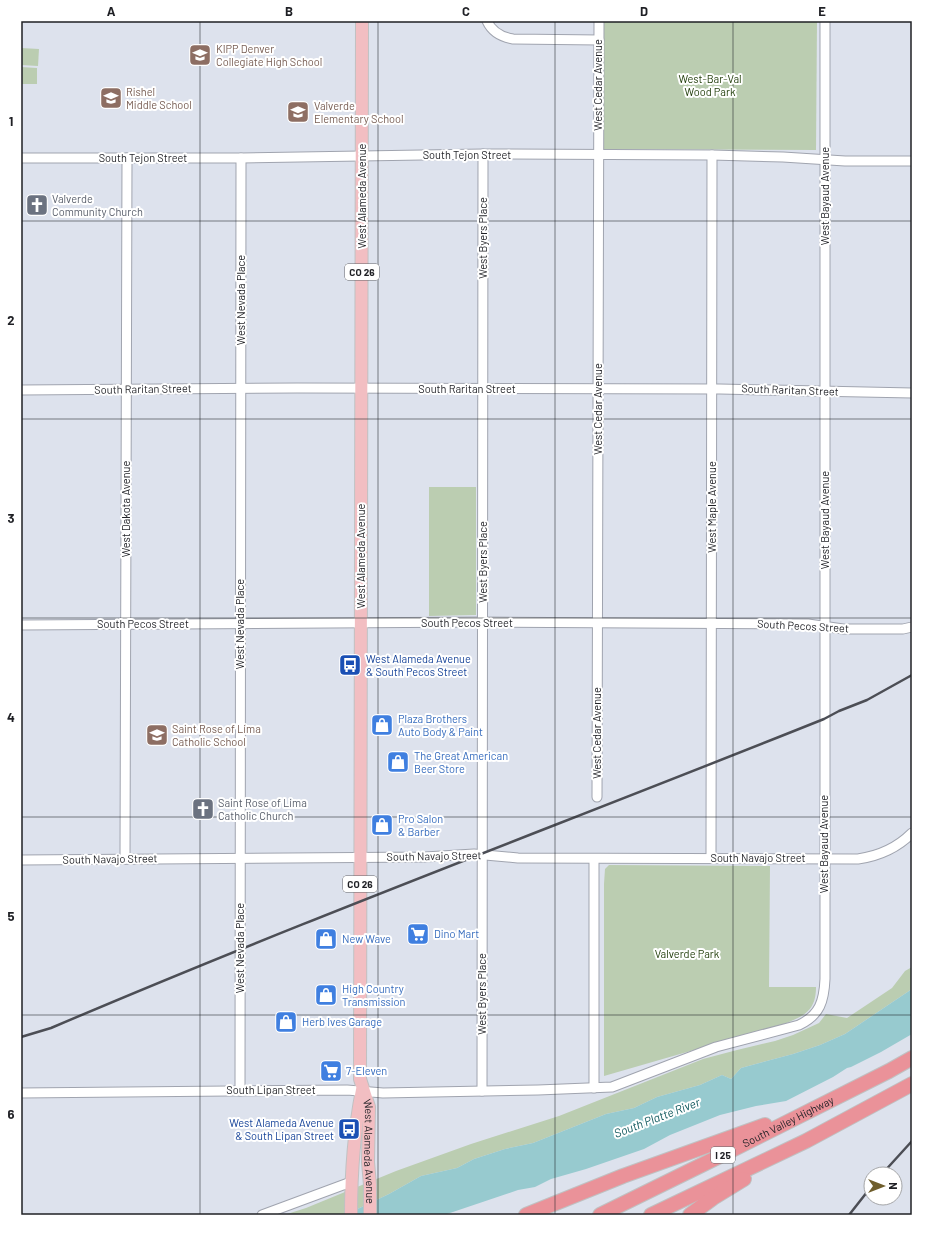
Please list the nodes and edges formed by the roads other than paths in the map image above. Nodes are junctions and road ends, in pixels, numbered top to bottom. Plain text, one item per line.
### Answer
1 (362, 21) edge
2 (487, 21) edge
3 (599, 21) edge
4 (825, 21) edge
5 (599, 40) junction
6 (483, 154) junction
7 (598, 155) junction
8 (712, 155) junction
9 (362, 156) junction
10 (21, 158) edge
11 (127, 158) junction
12 (241, 158) junction
13 (825, 160) junction
14 (912, 161) edge
15 (241, 388) junction
16 (361, 388) junction
17 (598, 388) junction
18 (126, 389) junction
19 (483, 389) junction
20 (712, 389) junction
21 (21, 390) edge
22 (825, 392) junction
23 (912, 393) edge
24 (482, 622) junction
25 (240, 623) junction
26 (360, 623) junction
27 (597, 623) junction
28 (126, 624) junction
29 (712, 624) junction
30 (21, 625) edge
31 (825, 627) junction
32 (912, 627) edge
33 (597, 797) dead end
34 (912, 833) edge
35 (482, 854) junction
36 (240, 858) junction
37 (360, 858) junction
38 (594, 858) junction
39 (710, 858) junction
40 (824, 858) junction
41 (125, 859) junction
42 (21, 860) edge
43 (813, 1016) joint
44 (912, 1058) edge
45 (912, 1084) edge
46 (594, 1088) junction
47 (362, 1090) junction
48 (240, 1091) junction
49 (482, 1091) junction
50 (21, 1093) edge
51 (845, 1093) junction
52 (806, 1141) junction
53 (352, 1182) junction
54 (351, 1213) edge
55 (262, 1215) edge
56 (370, 1215) edge
57 (526, 1215) edge
58 (600, 1215) edge
59 (652, 1215) edge
60 (690, 1215) edge

1 - 9 main road, West Alameda Avenue / CO 26
2 - 5 street
3 - 5 street, West Cedar Avenue
4 - 13 street, West Bayaud Avenue
5 - 7 street, West Cedar Avenue
6 - 7 street, South Tejon Street
6 - 9 street, South Tejon Street
6 - 19 street, West Byers Place
7 - 8 street, South Tejon Street
7 - 17 street, West Cedar Avenue
8 - 13 street, South Tejon Street
8 - 20 street, West Maple Avenue
9 - 12 street, South Tejon Street
9 - 16 main road, West Alameda Avenue / CO 26
10 - 11 street, South Tejon Street
11 - 12 street, South Tejon Street
11 - 18 street, West Dakota Avenue
12 - 15 street, West Nevada Place
13 - 14 street, South Tejon Street
13 - 22 street, West Bayaud Avenue
15 - 16 street, South Raritan Street
15 - 18 street, South Raritan Street
15 - 25 street, West Nevada Place
16 - 19 street, South Raritan Street
16 - 26 main road, West Alameda Avenue / CO 26
17 - 19 street, South Raritan Street
17 - 20 street, South Raritan Street
17 - 27 street, West Cedar Avenue
18 - 21 street, South Raritan Street
18 - 28 street, West Dakota Avenue
19 - 24 street, West Byers Place
20 - 22 street, South Raritan Street
20 - 29 street, West Maple Avenue
22 - 23 street, South Raritan Street
22 - 31 street, West Bayaud Avenue
24 - 26 street, South Pecos Street
24 - 27 street, South Pecos Street
24 - 35 street, West Byers Place
25 - 26 street, South Pecos Street
25 - 28 street, South Pecos Street
25 - 36 street, West Nevada Place
26 - 37 main road, West Alameda Avenue / CO 26
27 - 29 street, South Pecos Street
27 - 33 street, West Cedar Avenue
28 - 30 street, South Pecos Street
28 - 41 street, West Dakota Avenue
29 - 31 street, South Pecos Street
29 - 39 street, West Maple Avenue
31 - 32 street, South Pecos Street
31 - 40 street, West Bayaud Avenue
34 - 40 street, South Navajo Street
35 - 37 street, South Navajo Street
35 - 38 street, South Navajo Street
35 - 49 street, West Byers Place
36 - 37 street, South Navajo Street
36 - 41 street, South Navajo Street
36 - 48 street, West Nevada Place
37 - 47 main road, West Alameda Avenue / CO 26
38 - 39 street, South Navajo Street
38 - 46 street
39 - 40 street, South Navajo Street
40 - 43 street, West Bayaud Avenue
41 - 42 street, South Navajo Street
43 - 46 street, South Lipan Street
44 - 51 highway, South Valley Highway / I 25
45 - 52 highway, South Valley Highway / I 25
46 - 49 street, South Lipan Street
47 - 48 street, South Lipan Street
47 - 49 street, South Lipan Street
47 - 53 main road, West Alameda Avenue / CO 26
47 - 56 main road, West Alameda Avenue / CO 26
48 - 50 street, South Lipan Street
51 - 57 highway
51 - 58 highway, South Valley Highway / I 25
52 - 59 highway, South Valley Highway / I 25
52 - 60 highway
53 - 54 main road, West Alameda Avenue / CO 26
53 - 55 street

